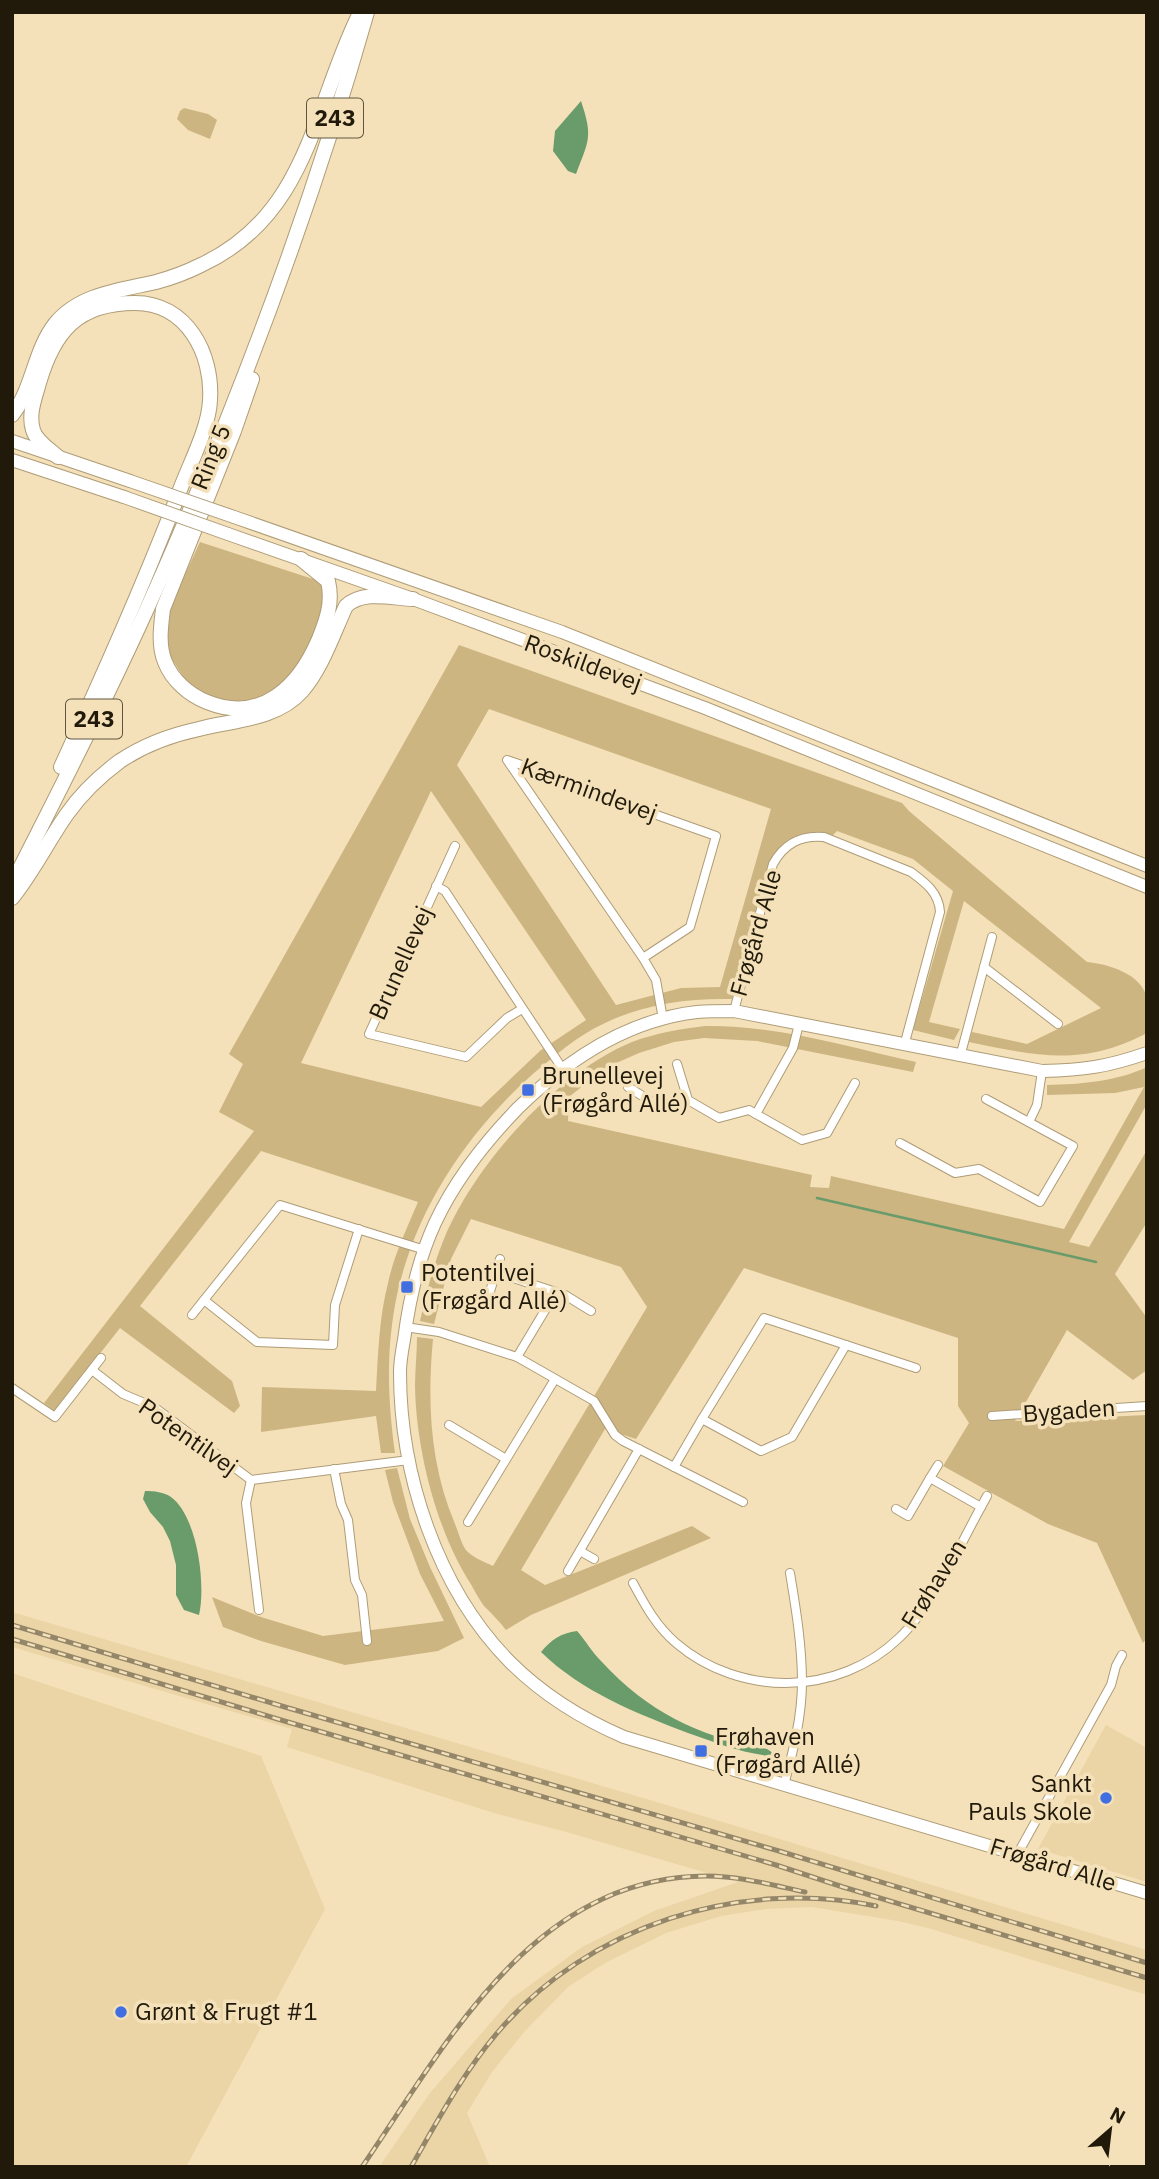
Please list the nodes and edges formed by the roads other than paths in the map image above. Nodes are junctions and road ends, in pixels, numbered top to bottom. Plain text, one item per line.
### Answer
1 (360, 12) edge
2 (367, 12) edge
3 (301, 222) junction
4 (12, 415) edge
5 (12, 441) edge
6 (58, 457) junction
7 (12, 460) edge
8 (301, 559) junction
9 (413, 599) junction
10 (455, 846) dead end
11 (1147, 866) edge
12 (12, 884) edge
13 (436, 886) junction
14 (1147, 887) edge
15 (12, 898) edge
16 (992, 937) dead end
17 (643, 958) junction
18 (984, 967) junction
19 (522, 1009) junction
20 (734, 1011) junction
21 (663, 1018) junction
22 (799, 1024) junction
23 (1058, 1024) dead end
24 (904, 1045) junction
25 (1147, 1053) edge
26 (960, 1057) junction
27 (677, 1064) dead end
28 (562, 1068) junction
29 (1042, 1072) junction
30 (855, 1083) dead end
31 (628, 1087) dead end
32 (985, 1099) dead end
33 (688, 1100) junction
34 (756, 1114) junction
35 (1029, 1122) junction
36 (900, 1143) dead end
37 (359, 1229) junction
38 (425, 1250) junction
39 (500, 1259) dead end
40 (495, 1272) junction
41 (556, 1293) junction
42 (204, 1300) junction
43 (486, 1301) dead end
44 (591, 1311) dead end
45 (192, 1315) dead end
46 (405, 1327) junction
47 (846, 1345) junction
48 (517, 1357) junction
49 (101, 1358) dead end
50 (916, 1368) dead end
51 (92, 1370) junction
52 (555, 1379) junction
53 (12, 1388) edge
54 (1147, 1406) edge
55 (992, 1416) dead end
56 (702, 1419) junction
57 (449, 1425) dead end
58 (639, 1449) junction
59 (506, 1459) junction
60 (409, 1460) junction
61 (938, 1465) dead end
62 (674, 1467) junction
63 (334, 1469) junction
64 (930, 1478) junction
65 (251, 1480) junction
66 (988, 1496) dead end
67 (743, 1502) dead end
68 (981, 1507) junction
69 (896, 1509) dead end
70 (468, 1522) dead end
71 (580, 1551) junction
72 (594, 1559) dead end
73 (568, 1571) dead end
74 (790, 1573) dead end
75 (633, 1583) dead end
76 (257, 1596) junction
77 (246, 1597) dead end
78 (259, 1610) dead end
79 (366, 1628) junction
80 (354, 1629) dead end
81 (368, 1641) dead end
82 (1122, 1656) dead end
83 (802, 1683) junction
84 (784, 1785) junction
85 (1017, 1855) junction
86 (1147, 1893) edge

1 - 4 highway
2 - 3 highway, Ring 5 / 243
3 - 8 highway
3 - 12 highway, Ring 5 / 243
5 - 6 main road, Roskildevej
6 - 11 main road, Roskildevej, bridge
6 - 12 highway
7 - 8 main road, Roskildevej, bridge
8 - 9 main road, Roskildevej
9 - 14 main road, Roskildevej
9 - 15 highway
10 - 13 street, Brunellevej
13 - 19 street, Brunellevej
13 - 19 street, Brunellevej
16 - 18 street
17 - 17 street, Kærmindevej
17 - 21 street, Kærmindevej
18 - 23 street
18 - 26 street
19 - 28 street, Brunellevej
20 - 21 main road, Frøgård Alle
20 - 22 main road, Frøgård Alle
20 - 24 street, Frøgård Alle
21 - 28 main road, Frøgård Alle
22 - 24 main road, Frøgård Alle
22 - 34 street
24 - 26 main road, Frøgård Alle
25 - 29 main road, Frøgård Alle
26 - 29 main road, Frøgård Alle
27 - 33 street
28 - 38 main road, Frøgård Alle
29 - 35 street
30 - 34 street
31 - 33 street
32 - 35 street
33 - 34 street
35 - 36 street
37 - 38 street
37 - 42 street
37 - 42 street
38 - 46 main road, Frøgård Alle
39 - 40 street
40 - 41 street
40 - 43 street
41 - 44 street
41 - 48 street
42 - 45 street
46 - 48 street
46 - 60 main road, Frøgård Alle
47 - 50 street
47 - 56 street
47 - 56 street
48 - 52 street
49 - 51 street
51 - 53 street
51 - 65 street, Potentilvej
52 - 58 street
52 - 59 street
54 - 55 street, Bygaden
56 - 62 street
57 - 59 street
58 - 62 street
58 - 71 street
59 - 70 street
60 - 63 street, Potentilvej
60 - 84 main road, Frøgård Alle
61 - 64 street
62 - 67 street
63 - 65 street, Potentilvej
63 - 79 street
64 - 68 street
64 - 69 street
65 - 76 street, Potentilvej
66 - 68 street, Frøhaven
68 - 83 street, Frøhaven
71 - 72 street
71 - 73 street
74 - 83 street
75 - 83 street, Frøhaven
76 - 77 street
76 - 78 street, Potentilvej
79 - 80 street
79 - 81 street
82 - 85 street
83 - 84 street
84 - 85 main road, Frøgård Alle
85 - 86 main road, Frøgård Alle

